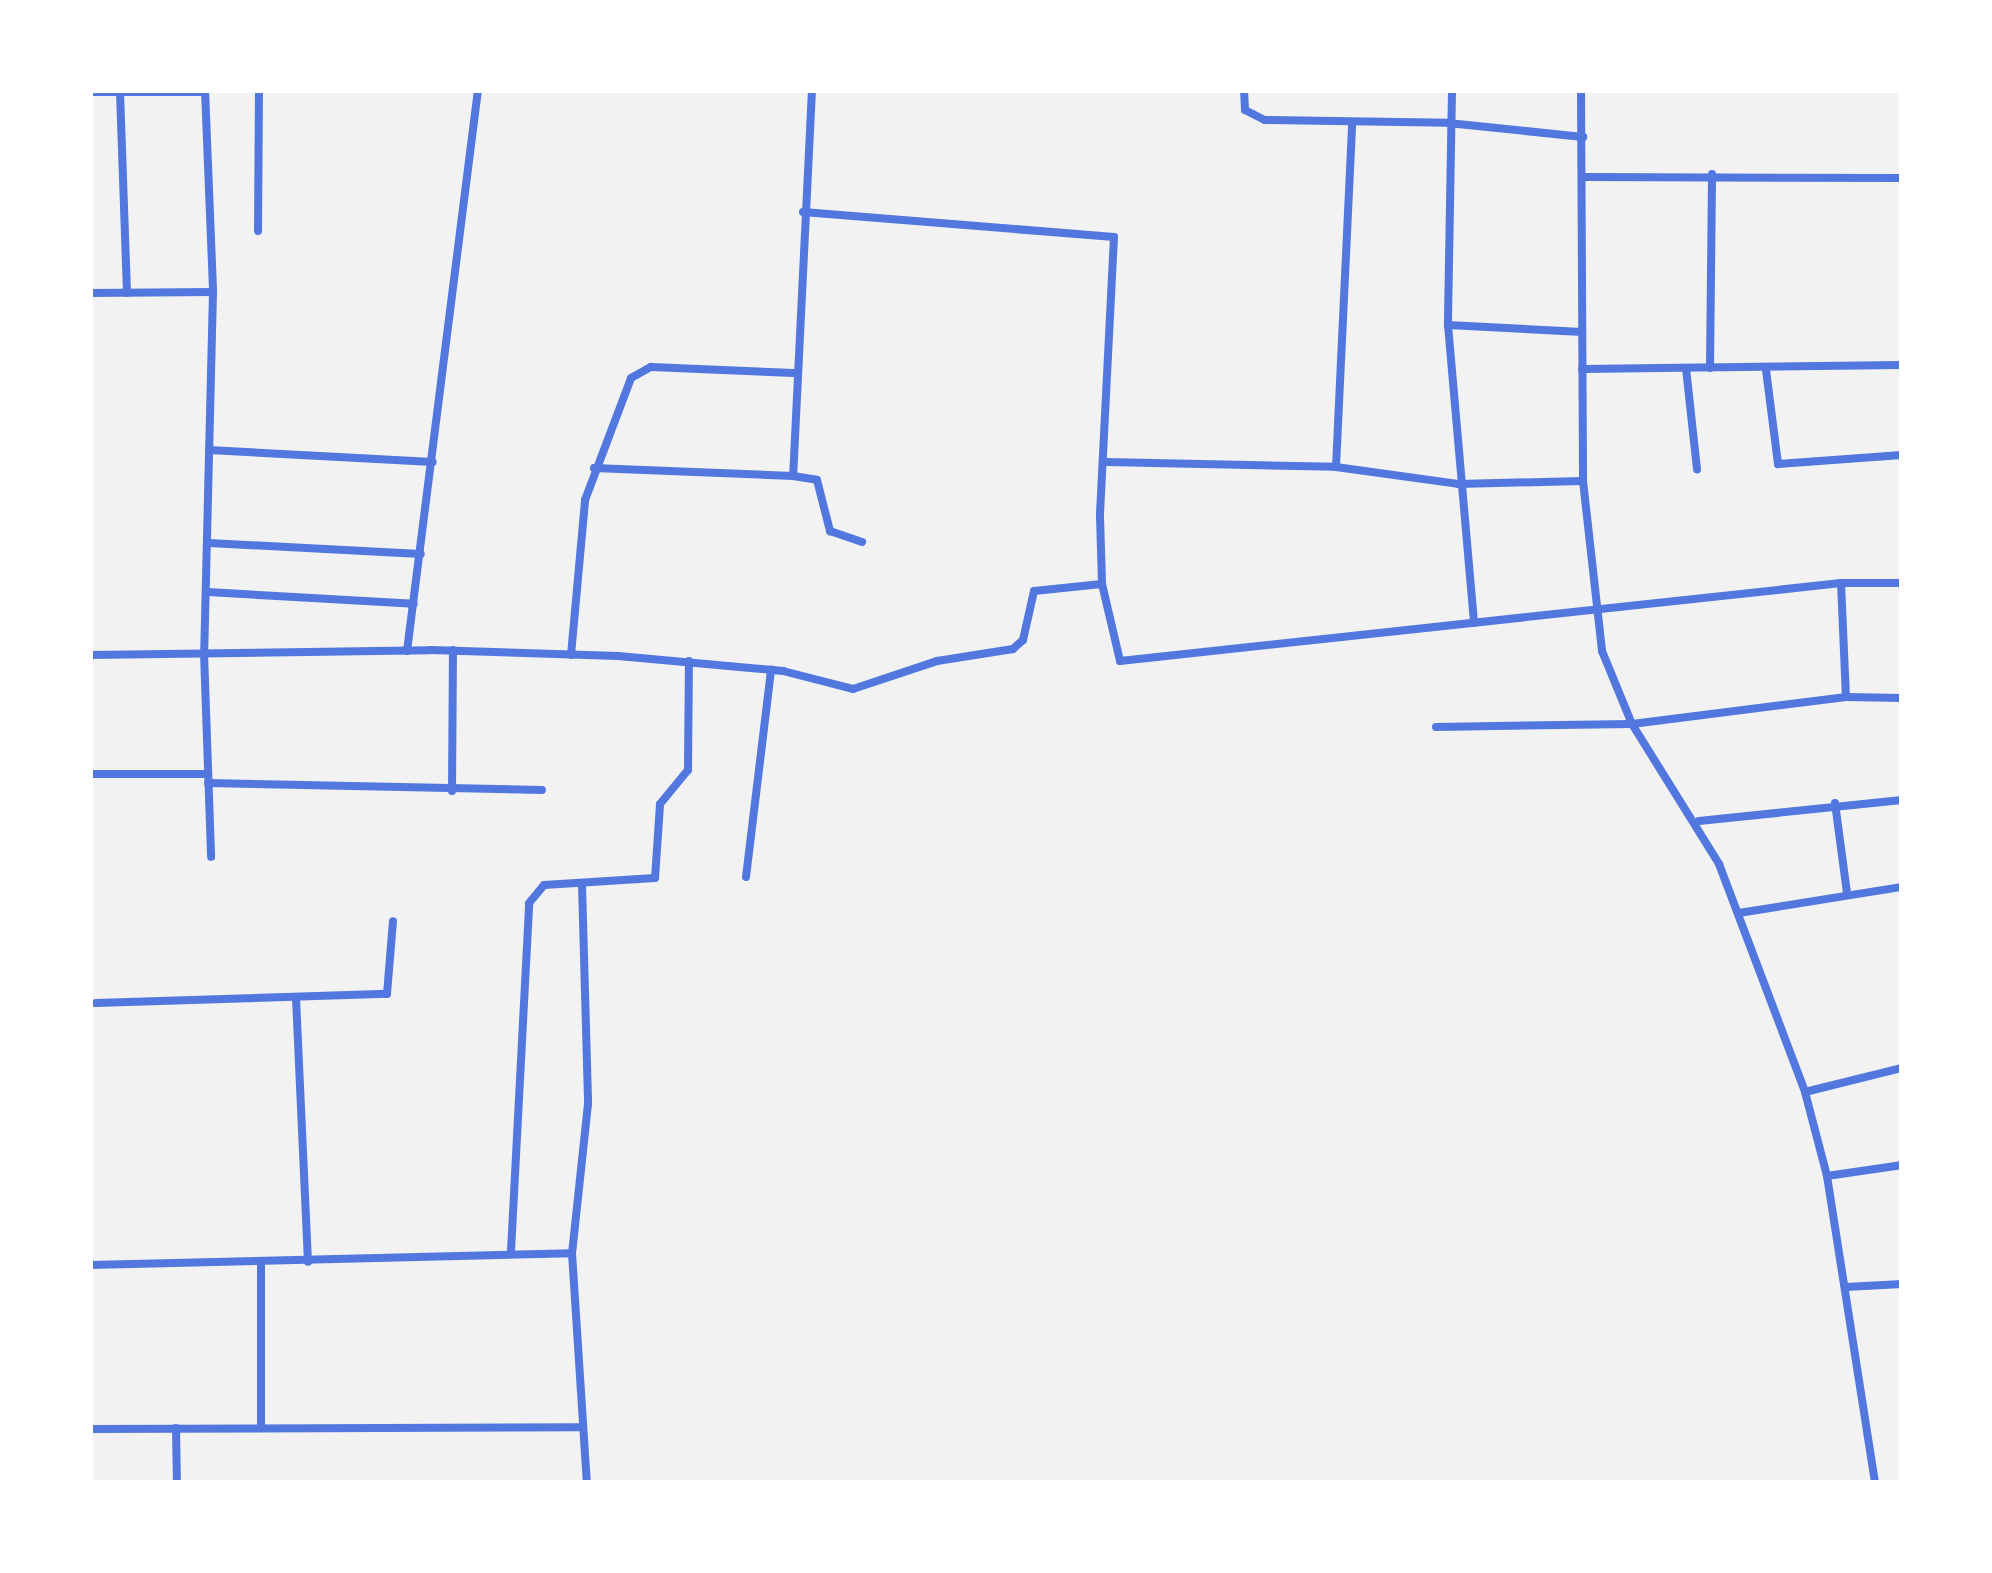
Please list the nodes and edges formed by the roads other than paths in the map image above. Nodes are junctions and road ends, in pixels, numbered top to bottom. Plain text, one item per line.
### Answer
1 (259, 90) edge
2 (478, 90) edge
3 (812, 90) edge
4 (1244, 90) edge
5 (1452, 90) edge
6 (1581, 90) edge
7 (205, 91) edge
8 (90, 92) edge
9 (120, 92) edge
10 (1352, 123) junction
11 (1448, 123) junction
12 (1583, 137) junction
13 (1712, 174) junction
14 (1584, 177) junction
15 (1902, 178) edge
16 (802, 212) junction
17 (258, 231) dead end
18 (213, 292) junction
19 (90, 293) edge
20 (127, 293) junction
21 (1448, 325) junction
22 (1582, 332) junction
23 (1902, 365) edge
24 (1686, 368) junction
25 (1710, 368) junction
26 (1582, 369) junction
27 (1766, 370) junction
28 (794, 373) junction
29 (209, 450) junction
30 (1902, 455) edge
31 (434, 462) junction
32 (1106, 463) junction
33 (1336, 467) junction
34 (594, 468) junction
35 (1697, 469) dead end
36 (794, 476) junction
37 (1583, 481) junction
38 (1458, 484) junction
39 (862, 542) dead end
40 (209, 543) junction
41 (421, 554) junction
42 (1841, 583) junction
43 (1102, 584) junction
44 (1902, 584) edge
45 (208, 592) junction
46 (414, 604) junction
47 (1594, 609) junction
48 (1474, 623) junction
49 (453, 650) junction
50 (407, 651) junction
51 (204, 653) junction
52 (90, 655) edge
53 (571, 655) junction
54 (688, 661) junction
55 (770, 670) junction
56 (1846, 698) junction
57 (1902, 698) edge
58 (1632, 724) junction
59 (1436, 727) dead end
60 (90, 774) edge
61 (208, 778) junction
62 (542, 790) dead end
63 (452, 791) junction
64 (1902, 800) edge
65 (1835, 803) junction
66 (1699, 821) junction
67 (212, 857) dead end
68 (746, 877) dead end
69 (582, 885) junction
70 (1902, 887) edge
71 (1847, 893) junction
72 (1739, 913) junction
73 (393, 921) dead end
74 (296, 998) junction
75 (96, 1003) dead end
76 (1902, 1068) edge
77 (1805, 1092) junction
78 (1902, 1165) edge
79 (1827, 1176) junction
80 (511, 1251) junction
81 (572, 1253) junction
82 (308, 1262) junction
83 (261, 1263) junction
84 (90, 1265) edge
85 (1902, 1284) edge
86 (1846, 1287) junction
87 (583, 1427) junction
88 (176, 1428) junction
89 (262, 1428) junction
90 (90, 1429) edge
91 (177, 1483) edge
92 (587, 1483) edge
93 (1875, 1483) edge

1 - 17 street
2 - 31 street
3 - 16 street
4 - 10 street
5 - 11 street
6 - 12 street
7 - 9 street
7 - 18 street
8 - 9 street
9 - 20 street
10 - 11 street
10 - 33 street
11 - 12 street
11 - 21 street
12 - 14 street
13 - 14 street
13 - 15 street
13 - 25 street
14 - 22 street
16 - 28 street
16 - 32 street
18 - 20 street
18 - 29 street
19 - 20 street
21 - 22 street
21 - 38 street
22 - 26 street
23 - 27 street
24 - 25 street
24 - 26 street
24 - 35 street
25 - 27 street
26 - 37 street
27 - 30 street
28 - 34 street
28 - 36 street
29 - 31 street
29 - 40 street
31 - 41 street
32 - 33 street
32 - 43 street
33 - 38 street
34 - 36 street
34 - 53 street
36 - 39 street
37 - 38 street
37 - 47 street
38 - 48 street
40 - 41 street
40 - 45 street
41 - 46 street
42 - 44 street
42 - 47 street
42 - 56 street
43 - 48 street
43 - 55 street
45 - 46 street
45 - 51 street
46 - 50 street
47 - 48 street
47 - 58 street
49 - 50 street
49 - 53 street
49 - 63 street
50 - 51 street
51 - 52 street
51 - 61 street
53 - 54 street
54 - 55 street
54 - 69 street
55 - 68 street
56 - 57 street
56 - 58 street
58 - 59 street
58 - 66 street
60 - 61 street
61 - 63 street
61 - 67 street
62 - 63 street
64 - 65 street
65 - 66 street
65 - 71 street
66 - 72 street
69 - 80 street
69 - 81 street
70 - 71 street
71 - 72 street
72 - 77 street
73 - 74 street
74 - 75 street
74 - 82 street
76 - 77 street
77 - 79 street
78 - 79 street
79 - 86 street
80 - 81 street
80 - 82 street
81 - 87 street
82 - 83 street
83 - 84 street
83 - 89 street
85 - 86 street
86 - 93 street
87 - 89 street
87 - 92 street
88 - 89 street
88 - 90 street
88 - 91 street

